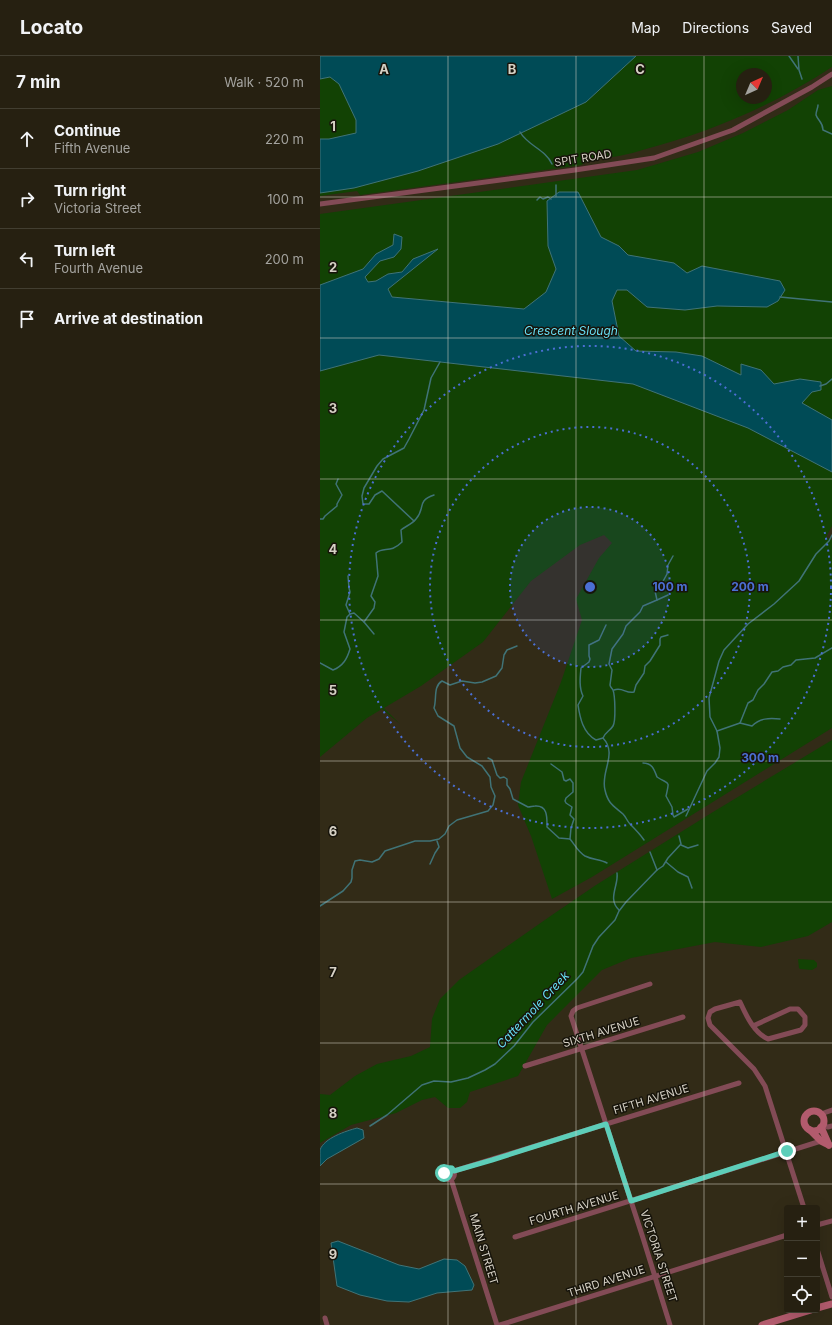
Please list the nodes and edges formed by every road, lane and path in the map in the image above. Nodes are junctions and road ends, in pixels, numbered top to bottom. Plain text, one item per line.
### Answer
1 (832, 74) edge
2 (320, 204) edge
3 (650, 984) dead end
4 (683, 1017) dead end
5 (753, 1026) junction
6 (582, 1048) junction
7 (525, 1066) dead end
8 (739, 1083) dead end
9 (832, 1110) edge
10 (821, 1114) junction
11 (606, 1124) junction
12 (822, 1126) junction
13 (832, 1126) edge
14 (810, 1130) junction
15 (821, 1140) junction
16 (830, 1147) edge
17 (787, 1151) junction
18 (454, 1171) junction
19 (451, 1179) junction
20 (631, 1201) junction
21 (803, 1205) edge
22 (832, 1221) edge
23 (820, 1224) edge
24 (784, 1236) edge
25 (515, 1237) dead end
26 (820, 1259) edge
27 (655, 1276) junction
28 (832, 1297) edge
29 (832, 1304) edge
30 (820, 1307) edge
31 (801, 1313) edge
32 (325, 1318) dead end
33 (327, 1325) edge
34 (499, 1325) edge
35 (670, 1325) edge
36 (762, 1325) edge

1 - 2 street, SPIT ROAD
3 - 6 street, VICTORIA STREET
4 - 6 street, SIXTH AVENUE
5 - 5 street
5 - 17 street
6 - 7 street, SIXTH AVENUE
6 - 11 street, VICTORIA STREET
8 - 11 street, FIFTH AVENUE
9 - 10 street
10 - 12 street
10 - 14 street
11 - 18 street, FIFTH AVENUE
11 - 20 street, VICTORIA STREET
12 - 13 street
12 - 14 street
12 - 16 street
14 - 15 street
15 - 16 street
15 - 17 street, FOURTH AVENUE
17 - 20 street, FOURTH AVENUE
17 - 21 street
18 - 19 street
18 - 19 street
19 - 34 street, MAIN STREET
20 - 25 street, FOURTH AVENUE
20 - 27 street, VICTORIA STREET
22 - 23 street
24 - 27 street, THIRD AVENUE
26 - 28 street
27 - 34 street, THIRD AVENUE
27 - 35 street, VICTORIA STREET
29 - 30 street
31 - 36 street
32 - 33 street

